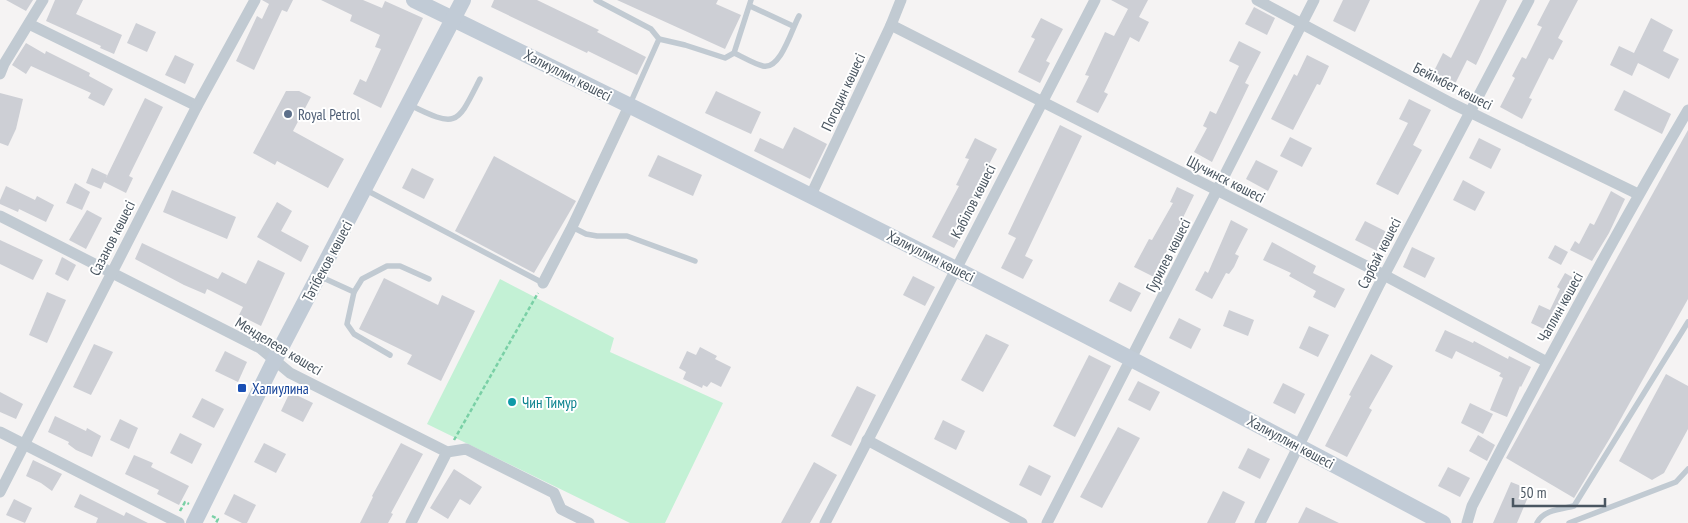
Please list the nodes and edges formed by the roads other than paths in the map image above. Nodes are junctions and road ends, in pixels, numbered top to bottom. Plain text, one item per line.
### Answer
1 (43, 0) edge
2 (255, 0) edge
3 (414, 0) edge
4 (463, 0) edge
5 (596, 0) edge
6 (901, 0) edge
7 (1094, 0) edge
8 (1257, 0) edge
9 (1314, 0) edge
10 (1529, 0) edge
11 (750, 3) edge
12 (799, 16) dead end
13 (453, 19) junction
14 (29, 24) junction
15 (1302, 24) junction
16 (891, 25) junction
17 (793, 26) junction
18 (659, 39) junction
19 (734, 53) junction
20 (0, 74) edge
21 (480, 79) dead end
22 (1042, 101) junction
23 (409, 104) junction
24 (196, 106) junction
25 (629, 106) junction
26 (1688, 110) edge
27 (1470, 112) junction
28 (364, 190) junction
29 (1217, 191) junction
30 (1638, 194) junction
31 (811, 195) junction
32 (0, 216) edge
33 (572, 227) junction
34 (695, 261) dead end
35 (955, 269) junction
36 (111, 274) junction
37 (1384, 275) junction
38 (319, 276) junction
39 (428, 279) dead end
40 (543, 283) joint
41 (354, 292) junction
42 (1687, 325) edge
43 (390, 355) dead end
44 (1131, 358) junction
45 (275, 359) junction
46 (1547, 362) junction
47 (0, 432) edge
48 (867, 440) junction
49 (24, 444) junction
50 (1299, 446) junction
51 (447, 452) junction
52 (1688, 469) edge
53 (0, 492) edge
54 (179, 523) edge
55 (194, 523) edge
56 (411, 523) edge
57 (589, 523) edge
58 (825, 523) edge
59 (1022, 523) edge
60 (1046, 523) edge
61 (1260, 523) edge
62 (1442, 523) edge
63 (1467, 523) edge
64 (1537, 523) edge
65 (1569, 523) edge

1 - 14 street
2 - 24 street, Сазанов көшесі
3 - 13 main road, Халиуллин көшесі
4 - 13 main road, Тәтібеков көшесі
5 - 18 lane
6 - 16 street, Погодин көшесі
7 - 22 street, Кабілов көшесі
8 - 15 street, Бейімбет көшесі
9 - 15 street, Гурилев көшесі
10 - 27 street, Сарбай көшесі
11 - 17 lane
11 - 19 lane
12 - 17 lane
13 - 23 main road, Тәтібеков көшесі
13 - 25 main road, Халиуллин көшесі
14 - 20 street
14 - 24 street
15 - 27 street, Бейімбет көшесі
15 - 29 street, Гурилев көшесі
16 - 22 street, Щучинск көшесі
16 - 31 street, Погодин көшесі
17 - 19 lane
18 - 19 lane
18 - 25 lane
21 - 23 lane
22 - 29 street, Щучинск көшесі
22 - 35 street, Кабілов көшесі
23 - 28 main road, Тәтібеков көшесі
24 - 36 street, Сазанов көшесі
25 - 31 main road, Халиуллин көшесі
25 - 33 street
26 - 30 street, Чаплин көшесі
27 - 30 street, Бейімбет көшесі
27 - 37 street, Сарбай көшесі
28 - 38 main road, Тәтібеков көшесі
28 - 40 lane
29 - 37 street, Щучинск көшесі
29 - 44 street, Гурилев көшесі
30 - 46 street, Чаплин көшесі
31 - 35 main road, Халиуллин көшесі
32 - 36 street, Менделеев көшесі
33 - 34 lane
33 - 40 street
35 - 44 main road, Халиуллин көшесі
35 - 48 street, Кабілов көшесі
36 - 45 street, Менделеев көшесі
36 - 49 street, Сазанов көшесі
37 - 46 street, Щучинск көшесі
37 - 50 street, Сарбай көшесі
38 - 41 lane
38 - 45 main road, Тәтібеков көшесі
39 - 41 lane
41 - 43 lane
42 - 64 lane
44 - 50 main road, Халиуллин көшесі
44 - 60 street, Гурилев көшесі
45 - 51 street, Менделеев көшесі
45 - 55 main road, Тәтібеков көшесі
46 - 63 street, Чаплин көшесі
47 - 49 street
48 - 58 street, Кабілов көшесі
48 - 59 street
49 - 53 street, Сазанов көшесі
49 - 54 street
50 - 61 street, Сарбай көшесі
50 - 62 main road, Халиуллин көшесі
51 - 56 street
51 - 57 street, Менделеев көшесі
52 - 65 lane

